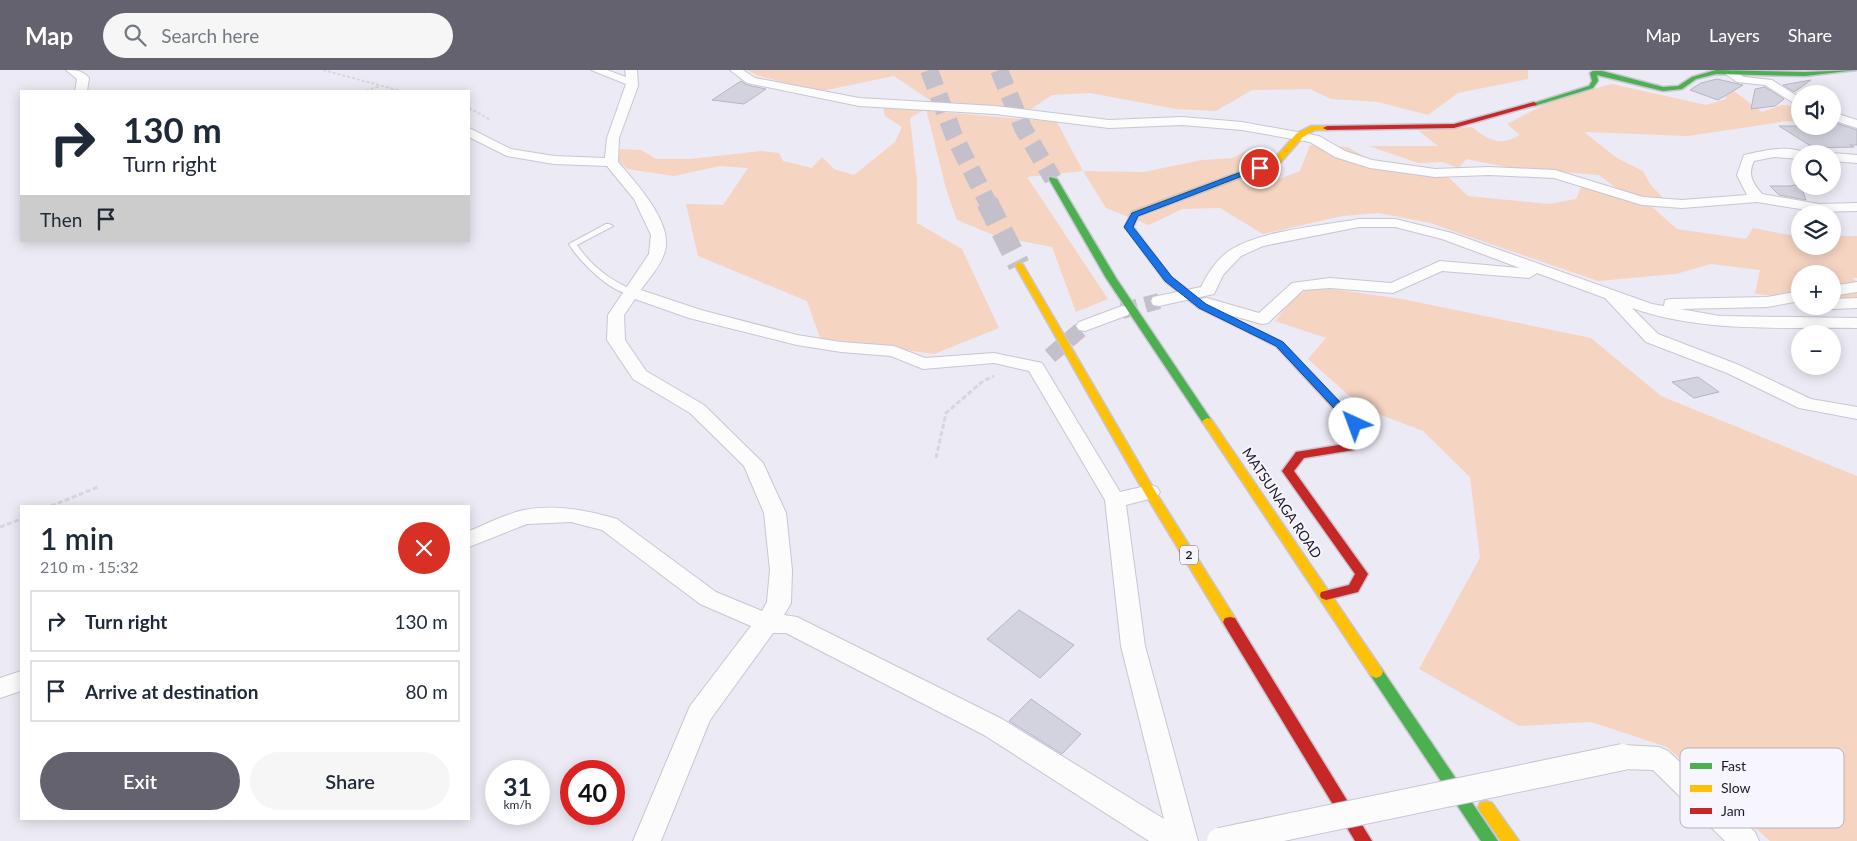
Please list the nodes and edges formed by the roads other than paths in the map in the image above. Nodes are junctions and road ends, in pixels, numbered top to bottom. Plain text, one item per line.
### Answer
1 (72, 70) edge
2 (597, 70) edge
3 (736, 70) edge
4 (1854, 70) edge
5 (1730, 73) junction
6 (631, 75) edge
7 (81, 90) edge
8 (1791, 97) edge
9 (1841, 119) edge
10 (1857, 124) edge
11 (470, 133) edge
12 (1300, 135) junction
13 (1791, 154) edge
14 (1841, 158) edge
15 (1857, 159) edge
16 (611, 162) junction
17 (1053, 179) tunnel mouth
18 (1757, 198) junction
19 (1857, 207) edge
20 (609, 226) dead end
21 (1019, 265) tunnel mouth
22 (1556, 276) junction
23 (1857, 287) edge
24 (1841, 290) edge
25 (631, 292) junction
26 (1610, 295) junction
27 (1192, 296) junction
28 (1791, 298) edge
29 (1159, 301) tunnel mouth
30 (1857, 303) edge
31 (1841, 304) edge
32 (1791, 306) edge
33 (1122, 311) tunnel mouth
34 (1688, 315) junction
35 (1857, 323) edge
36 (1085, 326) tunnel mouth
37 (1857, 413) edge
38 (1150, 492) junction
39 (1115, 500) junction
40 (470, 539) edge
41 (1326, 595) junction
42 (766, 623) junction
43 (1358, 643) junction
44 (20, 681) edge
45 (0, 688) edge
46 (1680, 779) edge
47 (1731, 828) edge
48 (648, 841) edge
49 (1174, 841) edge
50 (1184, 841) edge
51 (1220, 841) edge
52 (1364, 841) edge
53 (1490, 841) edge
54 (1511, 841) edge
55 (1745, 841) edge

1 - 7 street
2 - 6 street
3 - 12 street
4 - 5 main road
5 - 8 street
5 - 12 main road
6 - 16 street
9 - 10 street
11 - 16 street
12 - 18 street
12 - 27 main road
13 - 18 street
14 - 15 street
16 - 25 street
17 - 41 main road, MATSUNAGA ROAD
18 - 19 street
20 - 25 lane
21 - 38 main road, 2
22 - 26 street
22 - 27 street
22 - 27 street
23 - 24 street
25 - 39 street
25 - 42 street
26 - 28 street
26 - 34 street
26 - 37 street
27 - 29 street
27 - 41 main road
30 - 31 street
32 - 34 street
33 - 36 street
34 - 35 street
38 - 39 street
38 - 52 main road, 2
39 - 50 street
40 - 42 street
41 - 43 main road, MATSUNAGA ROAD
42 - 48 street
42 - 49 street
43 - 53 main road, MATSUNAGA ROAD
43 - 54 main road
44 - 45 street
46 - 51 street, bridge
47 - 55 street, bridge

